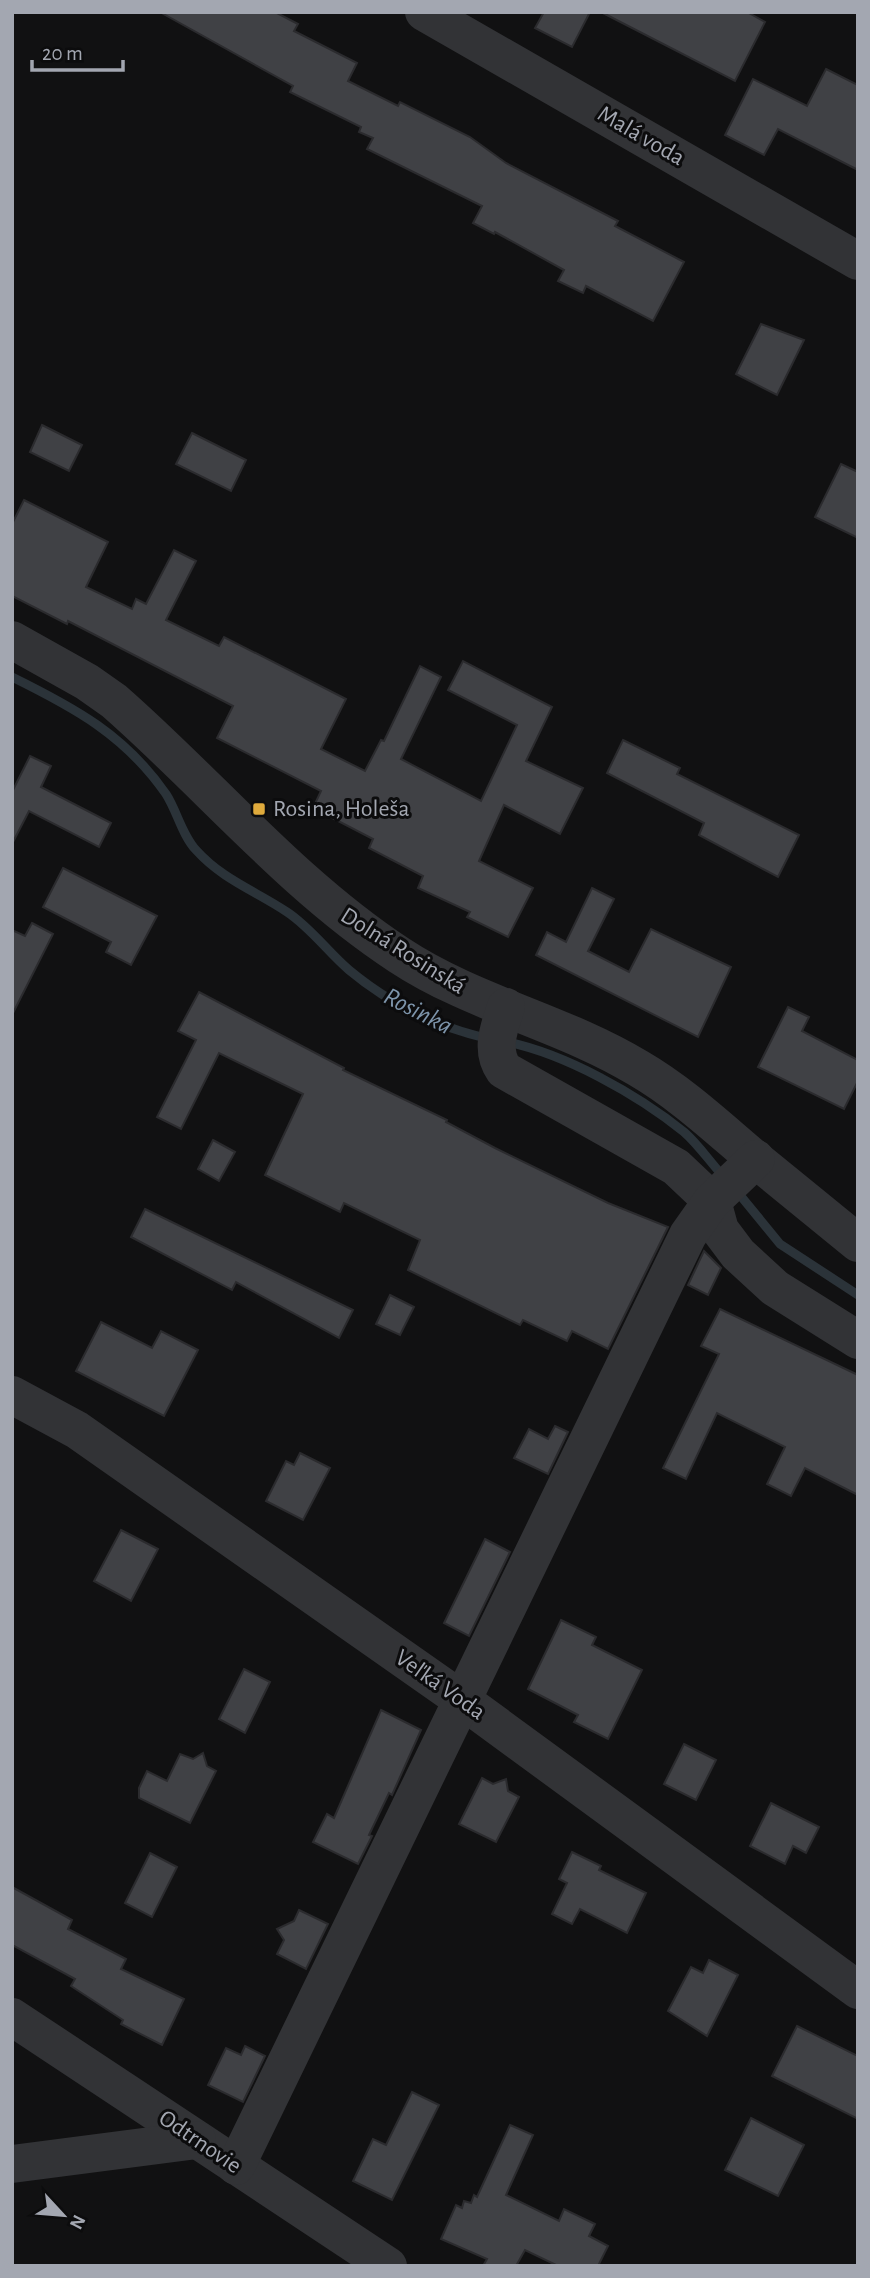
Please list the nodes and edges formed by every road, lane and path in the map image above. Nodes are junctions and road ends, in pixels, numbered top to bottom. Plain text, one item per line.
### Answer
1 (424, 12) edge
2 (858, 261) edge
3 (12, 640) edge
4 (500, 1029) junction
5 (732, 1182) junction
6 (858, 1243) edge
7 (858, 1340) edge
8 (12, 1395) edge
9 (463, 1700) junction
10 (858, 1990) edge
11 (12, 2017) edge
12 (197, 2140) junction
13 (12, 2164) edge
14 (236, 2166) junction
15 (388, 2266) edge

1 - 2 street, Malá voda
3 - 4 street, Dolná Rosinská
4 - 5 street, Dolná Rosinská
4 - 5 street
5 - 6 street, Dolná Rosinská
5 - 7 street
5 - 9 street
8 - 9 street, Veľká Voda
9 - 10 street, Veľká Voda
9 - 14 street
11 - 12 street, Odtrnovie
12 - 13 street
12 - 14 street, Odtrnovie
14 - 15 street, Odtrnovie

